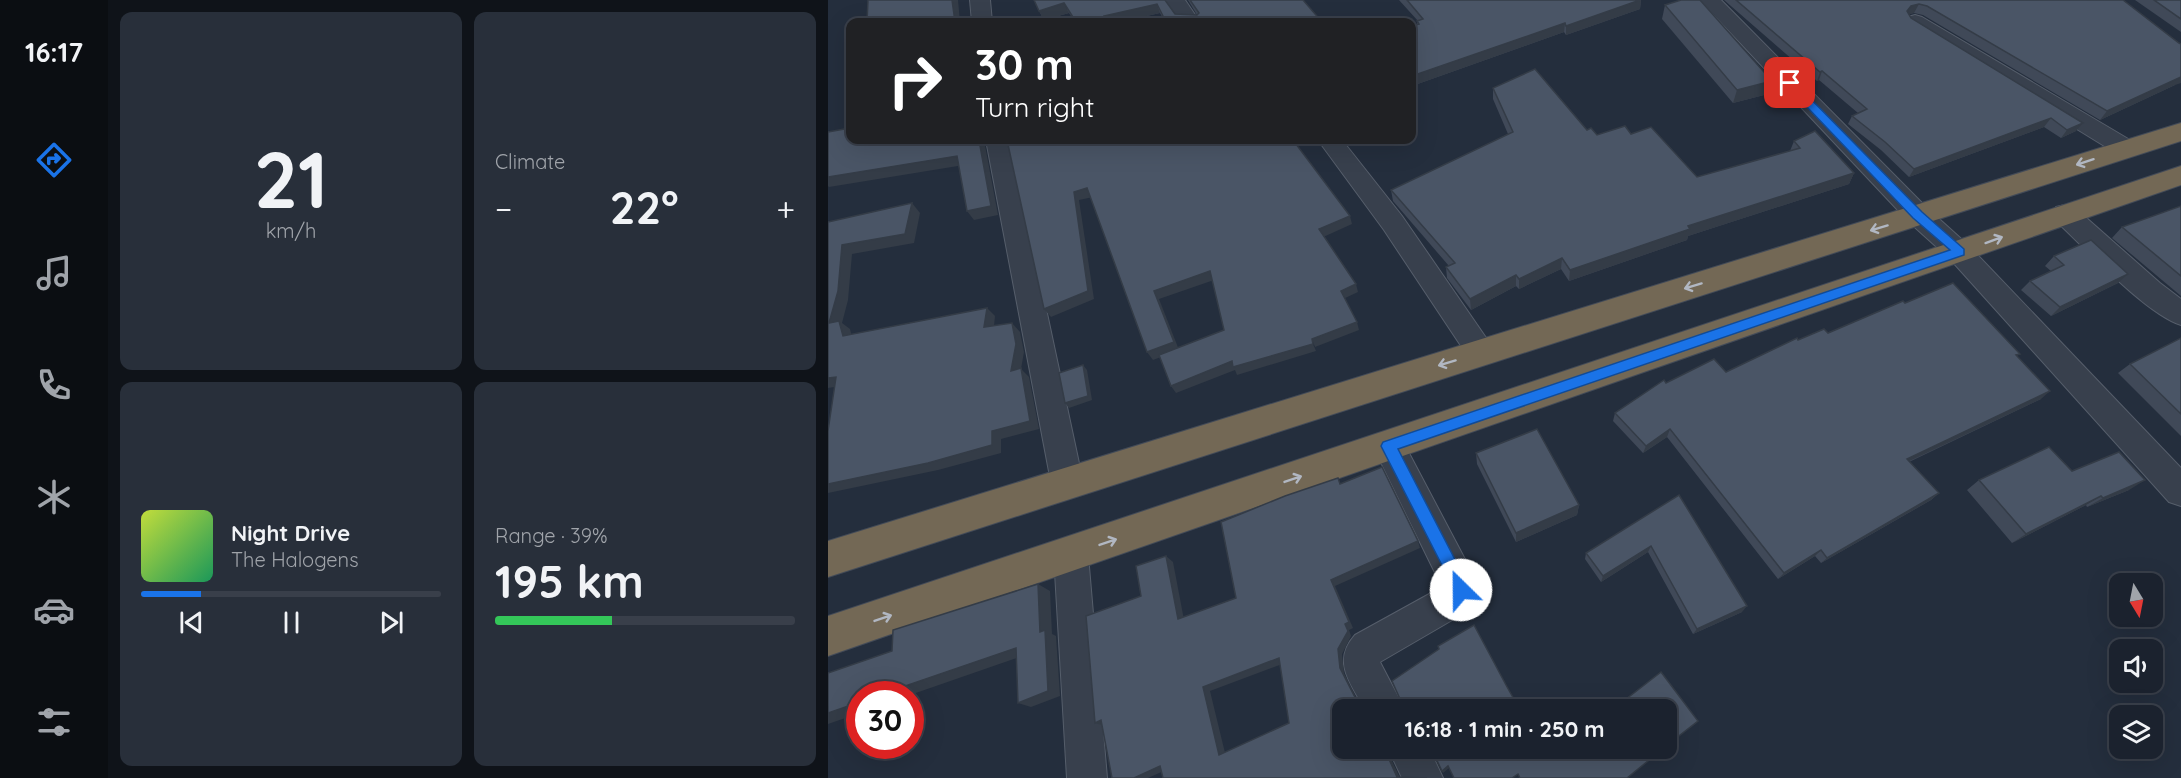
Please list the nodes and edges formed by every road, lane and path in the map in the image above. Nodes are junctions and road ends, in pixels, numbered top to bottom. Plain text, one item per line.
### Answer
1 (980, 0) edge
2 (1175, 0) edge
3 (1710, 0) edge
4 (982, 18) edge
5 (1187, 18) edge
6 (1916, 21) edge
7 (2181, 132) edge
8 (999, 144) edge
9 (1333, 144) edge
10 (2127, 149) junction
11 (2181, 175) edge
12 (2065, 214) junction
13 (1918, 215) junction
14 (1959, 252) junction
15 (2181, 314) edge
16 (1481, 353) junction
17 (1389, 446) junction
18 (1068, 482) junction
19 (2181, 491) edge
20 (1071, 555) junction
21 (828, 559) edge
22 (828, 636) edge
23 (1380, 699) edge
24 (1413, 759) edge
25 (1087, 778) edge
26 (1423, 778) edge

1 - 4 street
2 - 5 street
3 - 13 street
6 - 10 street
7 - 10 highway
8 - 18 street
9 - 16 street
10 -> 13 highway
11 - 12 highway
14 -> 12 highway
12 - 15 street
13 - 14 street
13 -> 16 highway
14 - 17 highway
14 - 19 street
16 -> 18 highway
20 -> 17 highway
17 - 23 street
18 - 21 highway
22 -> 20 highway
20 - 25 street
24 - 26 street

